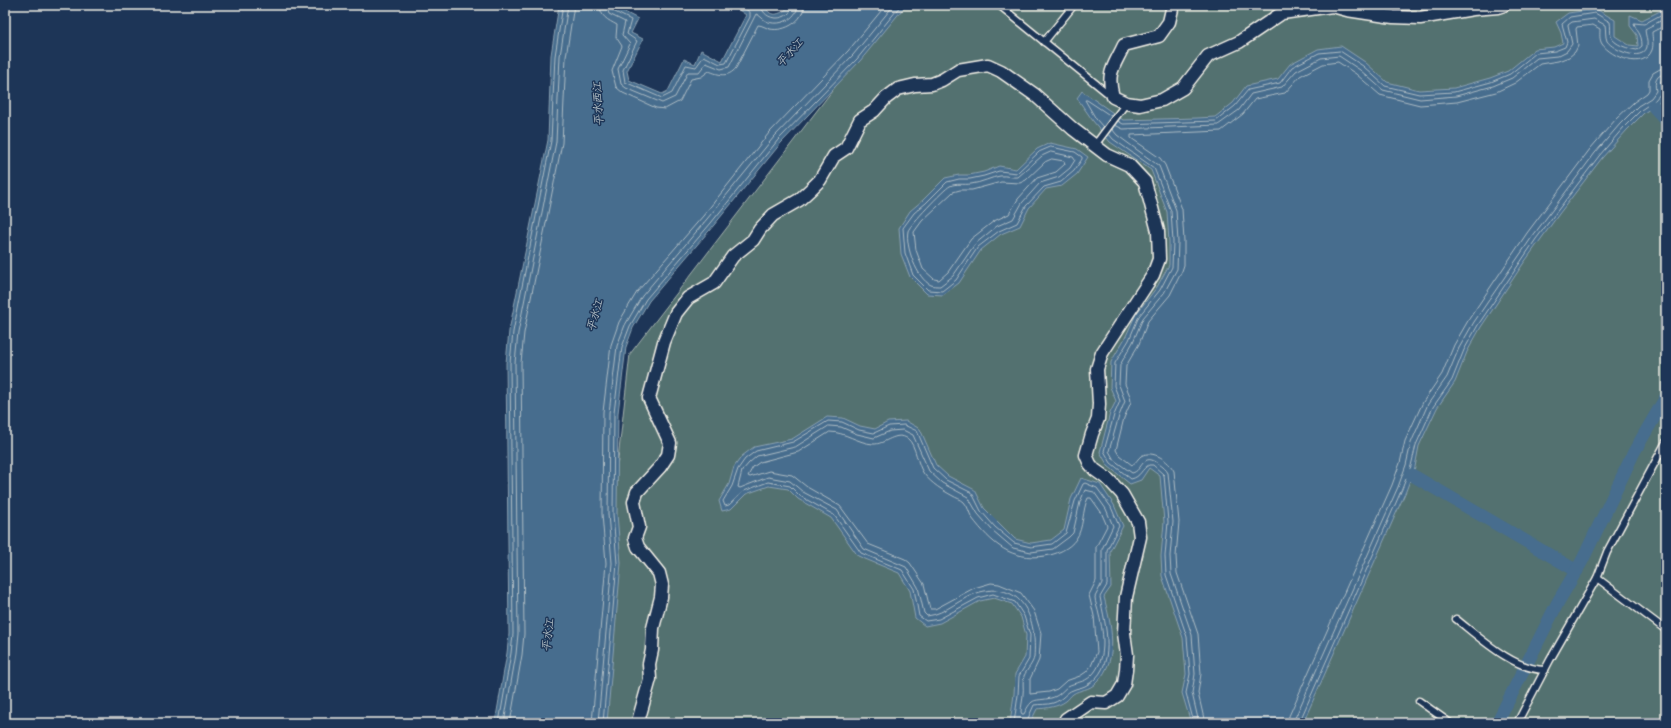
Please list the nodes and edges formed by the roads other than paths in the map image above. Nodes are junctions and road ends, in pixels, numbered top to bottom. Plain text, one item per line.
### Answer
1 (999, 5) edge
2 (1074, 5) edge
3 (1173, 5) edge
4 (1504, 5) edge
5 (1044, 42) junction
6 (1113, 97) junction
7 (1095, 145) junction
8 (1666, 442) edge
9 (1597, 578) junction
10 (1456, 619) dead end
11 (1666, 630) edge
12 (1545, 670) junction
13 (1419, 700) dead end
14 (641, 723) edge
15 (1064, 723) edge
16 (1450, 723) edge
17 (1517, 723) edge

1 - 5 lane
2 - 5 lane
3 - 6 street
4 - 6 street
5 - 6 lane
6 - 7 lane
7 - 14 street
7 - 15 street
8 - 9 lane
9 - 11 lane
9 - 12 lane
10 - 12 lane
12 - 17 lane
13 - 16 lane

